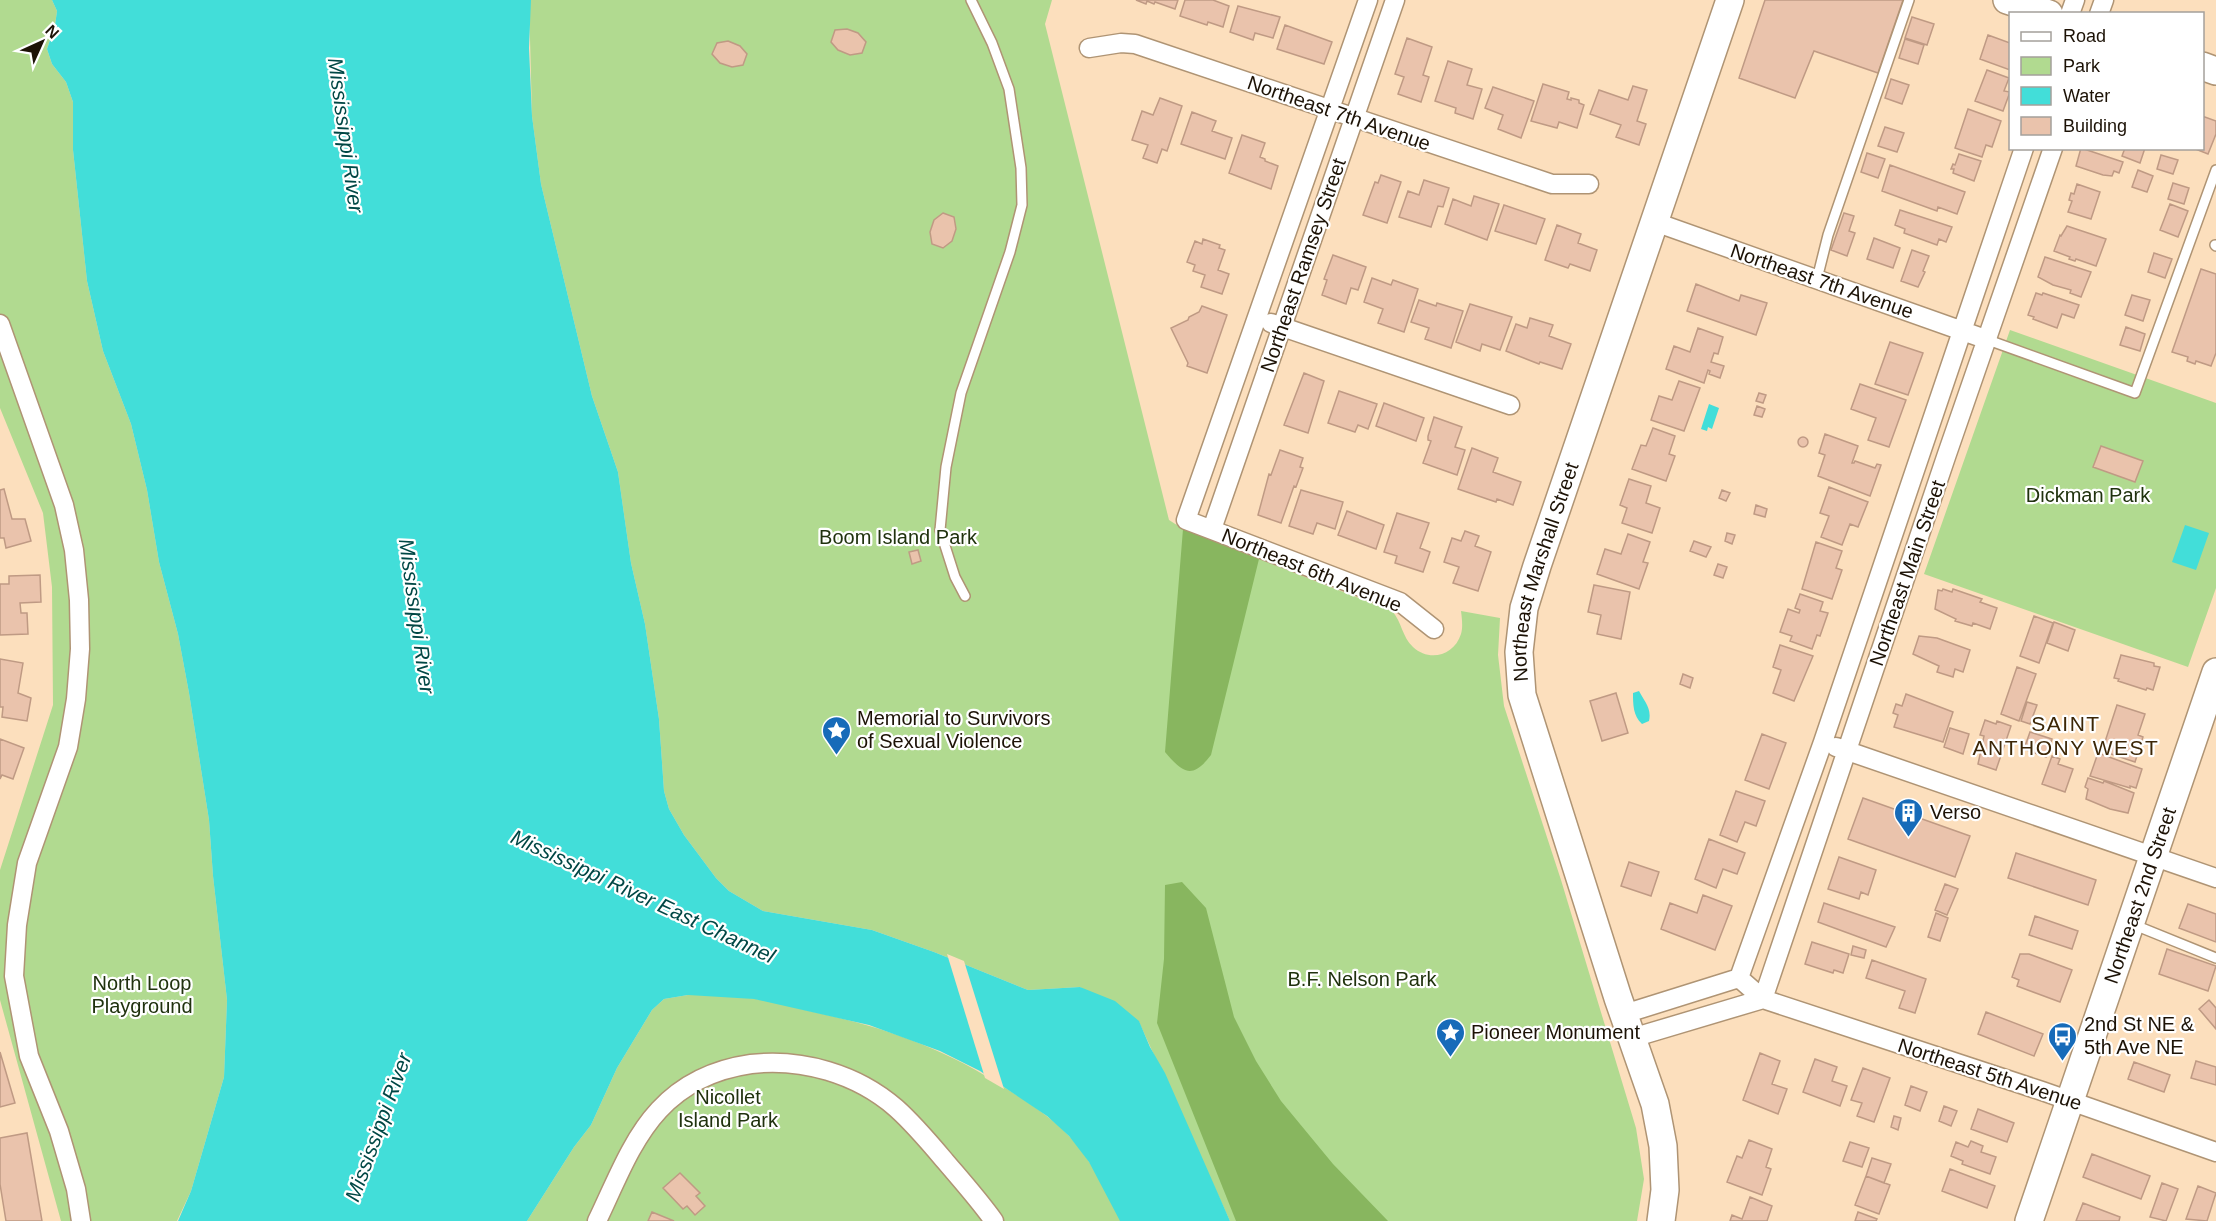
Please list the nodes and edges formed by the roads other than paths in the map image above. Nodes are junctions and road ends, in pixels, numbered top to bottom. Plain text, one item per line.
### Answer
1 (971, 0) edge
2 (1368, 0) edge
3 (1395, 0) edge
4 (1730, 0) edge
5 (1909, 0) edge
6 (2007, 0) edge
7 (2043, 12) edge
8 (1089, 48) dead end
9 (1330, 111) junction
10 (1354, 118) junction
11 (2023, 150) edge
12 (2052, 150) edge
13 (2216, 170) edge
14 (1589, 184) dead end
15 (1656, 222) junction
16 (1816, 279) junction
17 (1258, 320) junction
18 (0, 324) edge
19 (1282, 327) junction
20 (1962, 330) junction
21 (1988, 340) junction
22 (1510, 405) dead end
23 (1186, 520) joint
24 (1212, 529) junction
25 (965, 596) dead end
26 (1434, 629) dead end
27 (2216, 672) edge
28 (1823, 742) junction
29 (1847, 751) junction
30 (2152, 857) junction
31 (2216, 878) edge
32 (2130, 923) junction
33 (7, 949) edge
34 (2216, 958) edge
35 (1739, 978) junction
36 (1763, 999) junction
37 (1628, 1026) junction
38 (2070, 1100) junction
39 (2216, 1152) edge
40 (81, 1221) edge
41 (597, 1221) edge
42 (994, 1221) edge
43 (1661, 1221) edge
44 (2029, 1221) edge

1 - 25 lane
2 - 9 street, Northeast Ramsey Street
3 - 10 street, Northeast Ramsey Street
4 - 15 street, Northeast Marshall Street
5 - 16 lane
6 - 7 street
8 - 9 street, Northeast 7th Avenue
9 - 10 street, Northeast 7th Avenue
9 - 17 street, Northeast Ramsey Street
10 - 14 street, Northeast 7th Avenue
10 - 19 street, Northeast Ramsey Street
11 - 20 street, Northeast Main Street
12 - 21 street, Northeast Main Street
13 - 21 lane
15 - 16 street, Northeast 7th Avenue
15 - 37 street, Northeast Marshall Street
16 - 20 street, Northeast 7th Avenue
17 - 19 street
17 - 23 street, Northeast Ramsey Street
18 - 33 street
19 - 22 street
19 - 24 street, Northeast Ramsey Street
20 - 21 street, Northeast 7th Avenue
20 - 28 street, Northeast Main Street
21 - 29 street, Northeast Main Street
23 - 24 street, Northeast 6th Avenue
24 - 26 street, Northeast 6th Avenue
27 - 30 street, Northeast 2nd Street
28 - 29 street
28 - 35 street, Northeast Main Street
29 - 30 street
29 - 36 street, Northeast Main Street
30 - 31 street
30 - 32 street, Northeast 2nd Street
32 - 34 lane
32 - 38 street, Northeast 2nd Street
33 - 40 street
35 - 36 street, Northeast 5th Avenue
35 - 37 street
36 - 37 street
36 - 38 street, Northeast 5th Avenue
37 - 43 street, Northeast Marshall Street
38 - 39 street, Northeast 5th Avenue
38 - 44 street, Northeast 2nd Street
41 - 42 street

